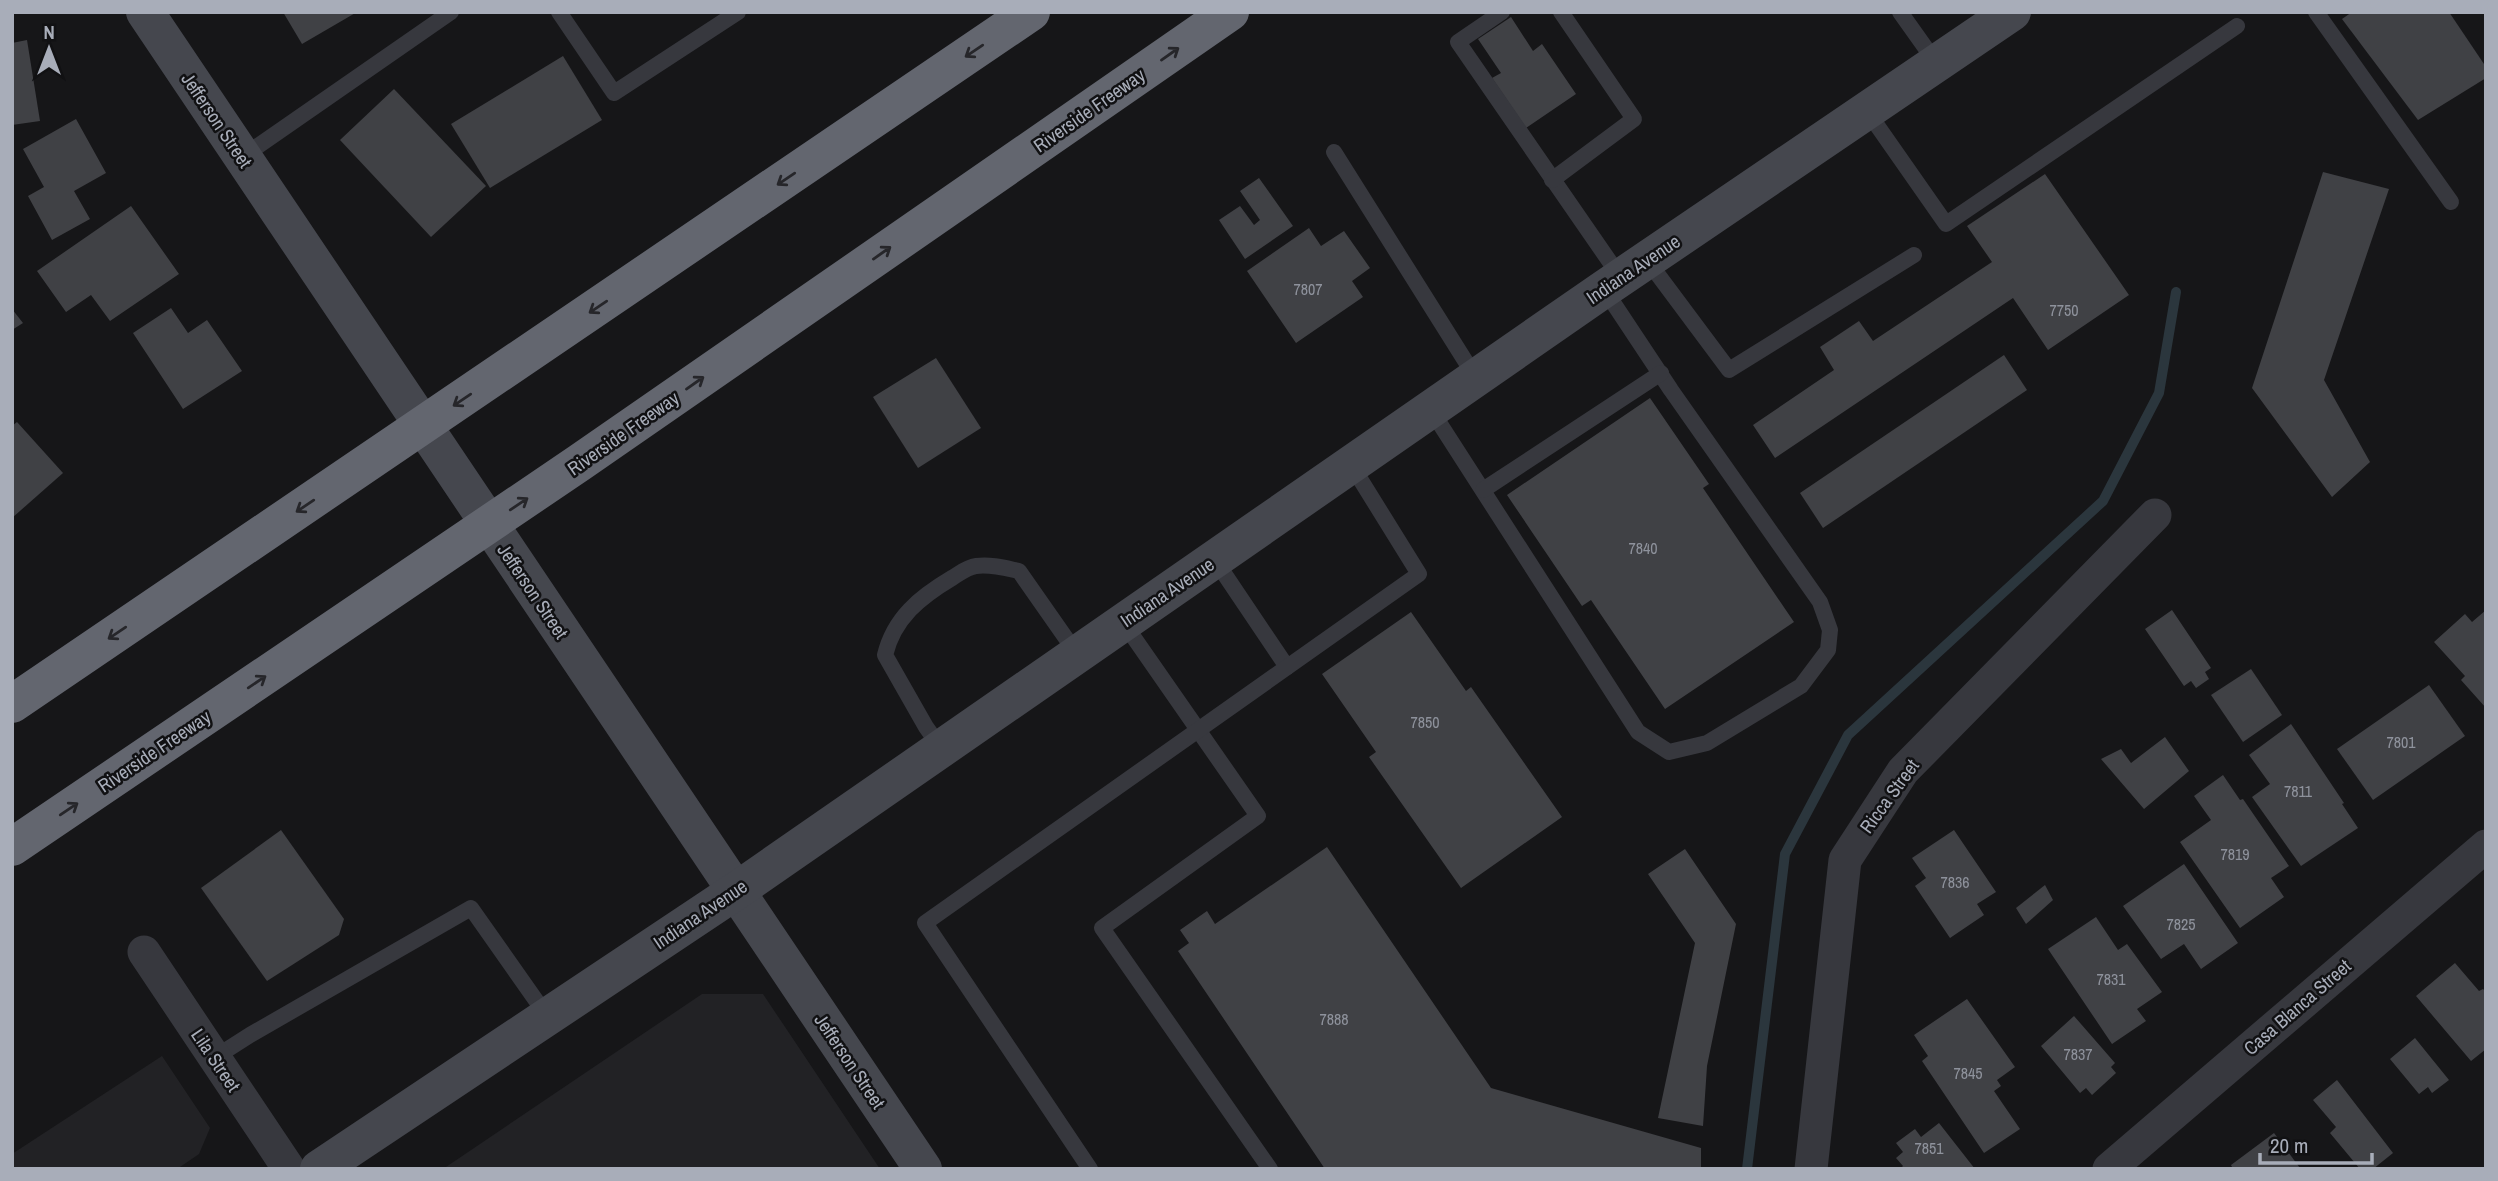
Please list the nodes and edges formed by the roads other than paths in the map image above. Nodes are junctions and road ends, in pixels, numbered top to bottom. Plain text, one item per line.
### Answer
1 (145, 12) edge
2 (450, 12) edge
3 (559, 12) edge
4 (738, 12) edge
5 (1031, 12) edge
6 (1230, 12) edge
7 (1502, 12) edge
8 (1561, 12) edge
9 (1900, 12) edge
10 (2012, 12) edge
11 (2316, 12) edge
12 (2237, 26) dead end
13 (1937, 64) junction
14 (1867, 111) junction
15 (1334, 152) dead end
16 (242, 157) junction
17 (1552, 180) junction
18 (2451, 202) dead end
19 (1914, 255) dead end
20 (1624, 276) junction
21 (1661, 373) junction
22 (1476, 378) junction
23 (1431, 410) junction
24 (1352, 466) junction
25 (1483, 490) junction
26 (2155, 515) dead end
27 (1215, 560) junction
28 (1123, 622) junction
29 (1077, 654) junction
30 (1287, 667) junction
31 (12, 704) edge
32 (1199, 729) junction
33 (941, 748) junction
34 (2486, 846) edge
35 (12, 847) edge
36 (736, 891) junction
37 (144, 952) dead end
38 (547, 1016) junction
39 (214, 1058) junction
40 (289, 1169) edge
41 (319, 1169) edge
42 (923, 1169) edge
43 (1090, 1169) edge
44 (1270, 1169) edge
45 (1811, 1169) edge
46 (2109, 1169) edge

1 - 16 main road, Jefferson Street
2 - 16 lane
3 - 4 lane
5 -> 31 highway
35 -> 6 highway, Riverside Freeway
7 - 17 lane
8 - 17 lane
9 - 13 lane
10 - 13 main road, Indiana Avenue
11 - 18 lane
12 - 14 lane
13 - 14 main road, Indiana Avenue
14 - 20 main road, Indiana Avenue
15 - 22 lane
16 - 36 main road, Jefferson Street
17 - 20 lane
19 - 20 lane
20 - 21 lane
20 - 22 main road, Indiana Avenue
21 - 25 lane
21 - 25 lane
22 - 23 main road, Indiana Avenue
23 - 24 main road, Indiana Avenue
23 - 25 lane
24 - 27 main road, Indiana Avenue
24 - 30 lane
26 - 45 street, Ricca Street
27 - 28 main road, Indiana Avenue
27 - 30 lane
28 - 29 main road, Indiana Avenue
28 - 32 lane
29 - 33 main road, Indiana Avenue
29 - 33 lane
30 - 32 lane
32 - 43 lane
32 - 44 lane
33 - 36 main road, Indiana Avenue
34 - 46 street, Casa Blanca Street
36 - 38 main road, Indiana Avenue
36 - 42 main road, Jefferson Street
37 - 39 street, Lila Street
38 - 39 lane
38 - 41 main road, Indiana Avenue
39 - 40 street, Lila Street

